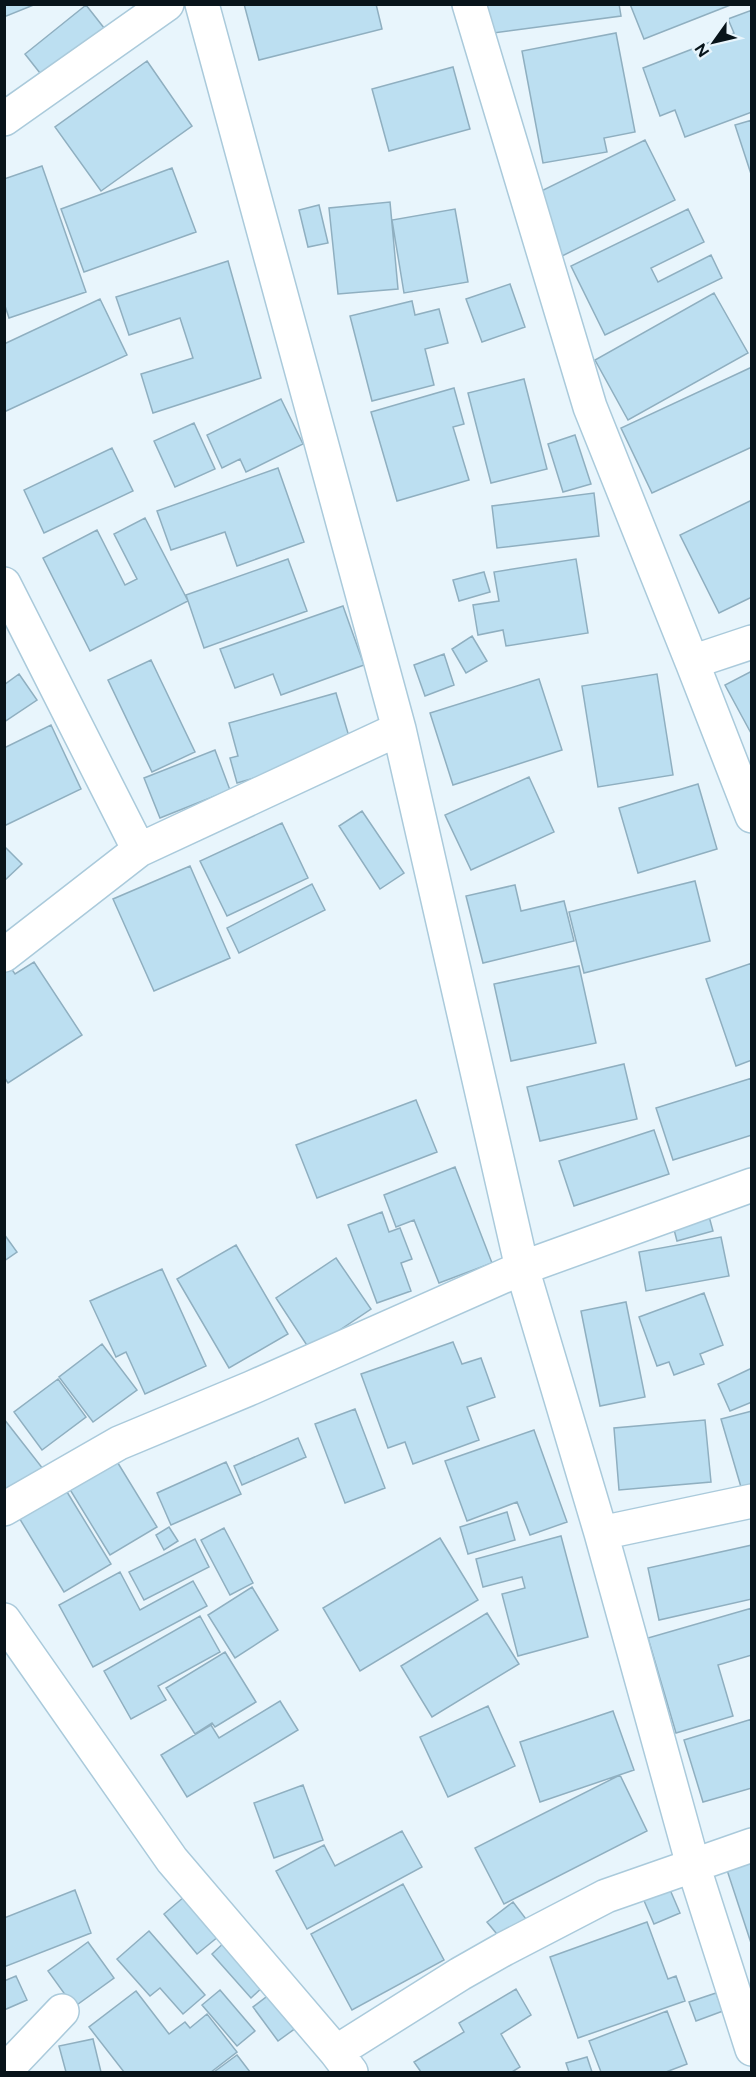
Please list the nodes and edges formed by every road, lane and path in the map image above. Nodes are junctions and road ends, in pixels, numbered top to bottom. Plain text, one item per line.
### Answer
1 (167, 4) edge
2 (202, 4) edge
3 (469, 4) edge
4 (4, 119) edge
5 (4, 584) edge
6 (752, 642) edge
7 (692, 662) junction
8 (399, 729) junction
9 (752, 816) edge
10 (140, 850) junction
11 (4, 955) edge
12 (752, 1185) edge
13 (522, 1268) junction
14 (752, 1502) edge
15 (4, 1509) edge
16 (601, 1533) junction
17 (4, 1620) edge
18 (752, 1845) edge
19 (693, 1865) junction
20 (62, 2011) dead end
21 (752, 2049) edge
22 (343, 2062) edge
23 (4, 2072) edge

1 - 4 street
2 - 8 street
3 - 7 street
5 - 10 street
6 - 7 street
7 - 9 street
8 - 10 street
8 - 13 street
10 - 11 street
12 - 13 street
13 - 15 street
13 - 16 street
14 - 16 street
16 - 19 street
17 - 22 street
18 - 19 street
19 - 21 street
19 - 22 street
20 - 23 street

